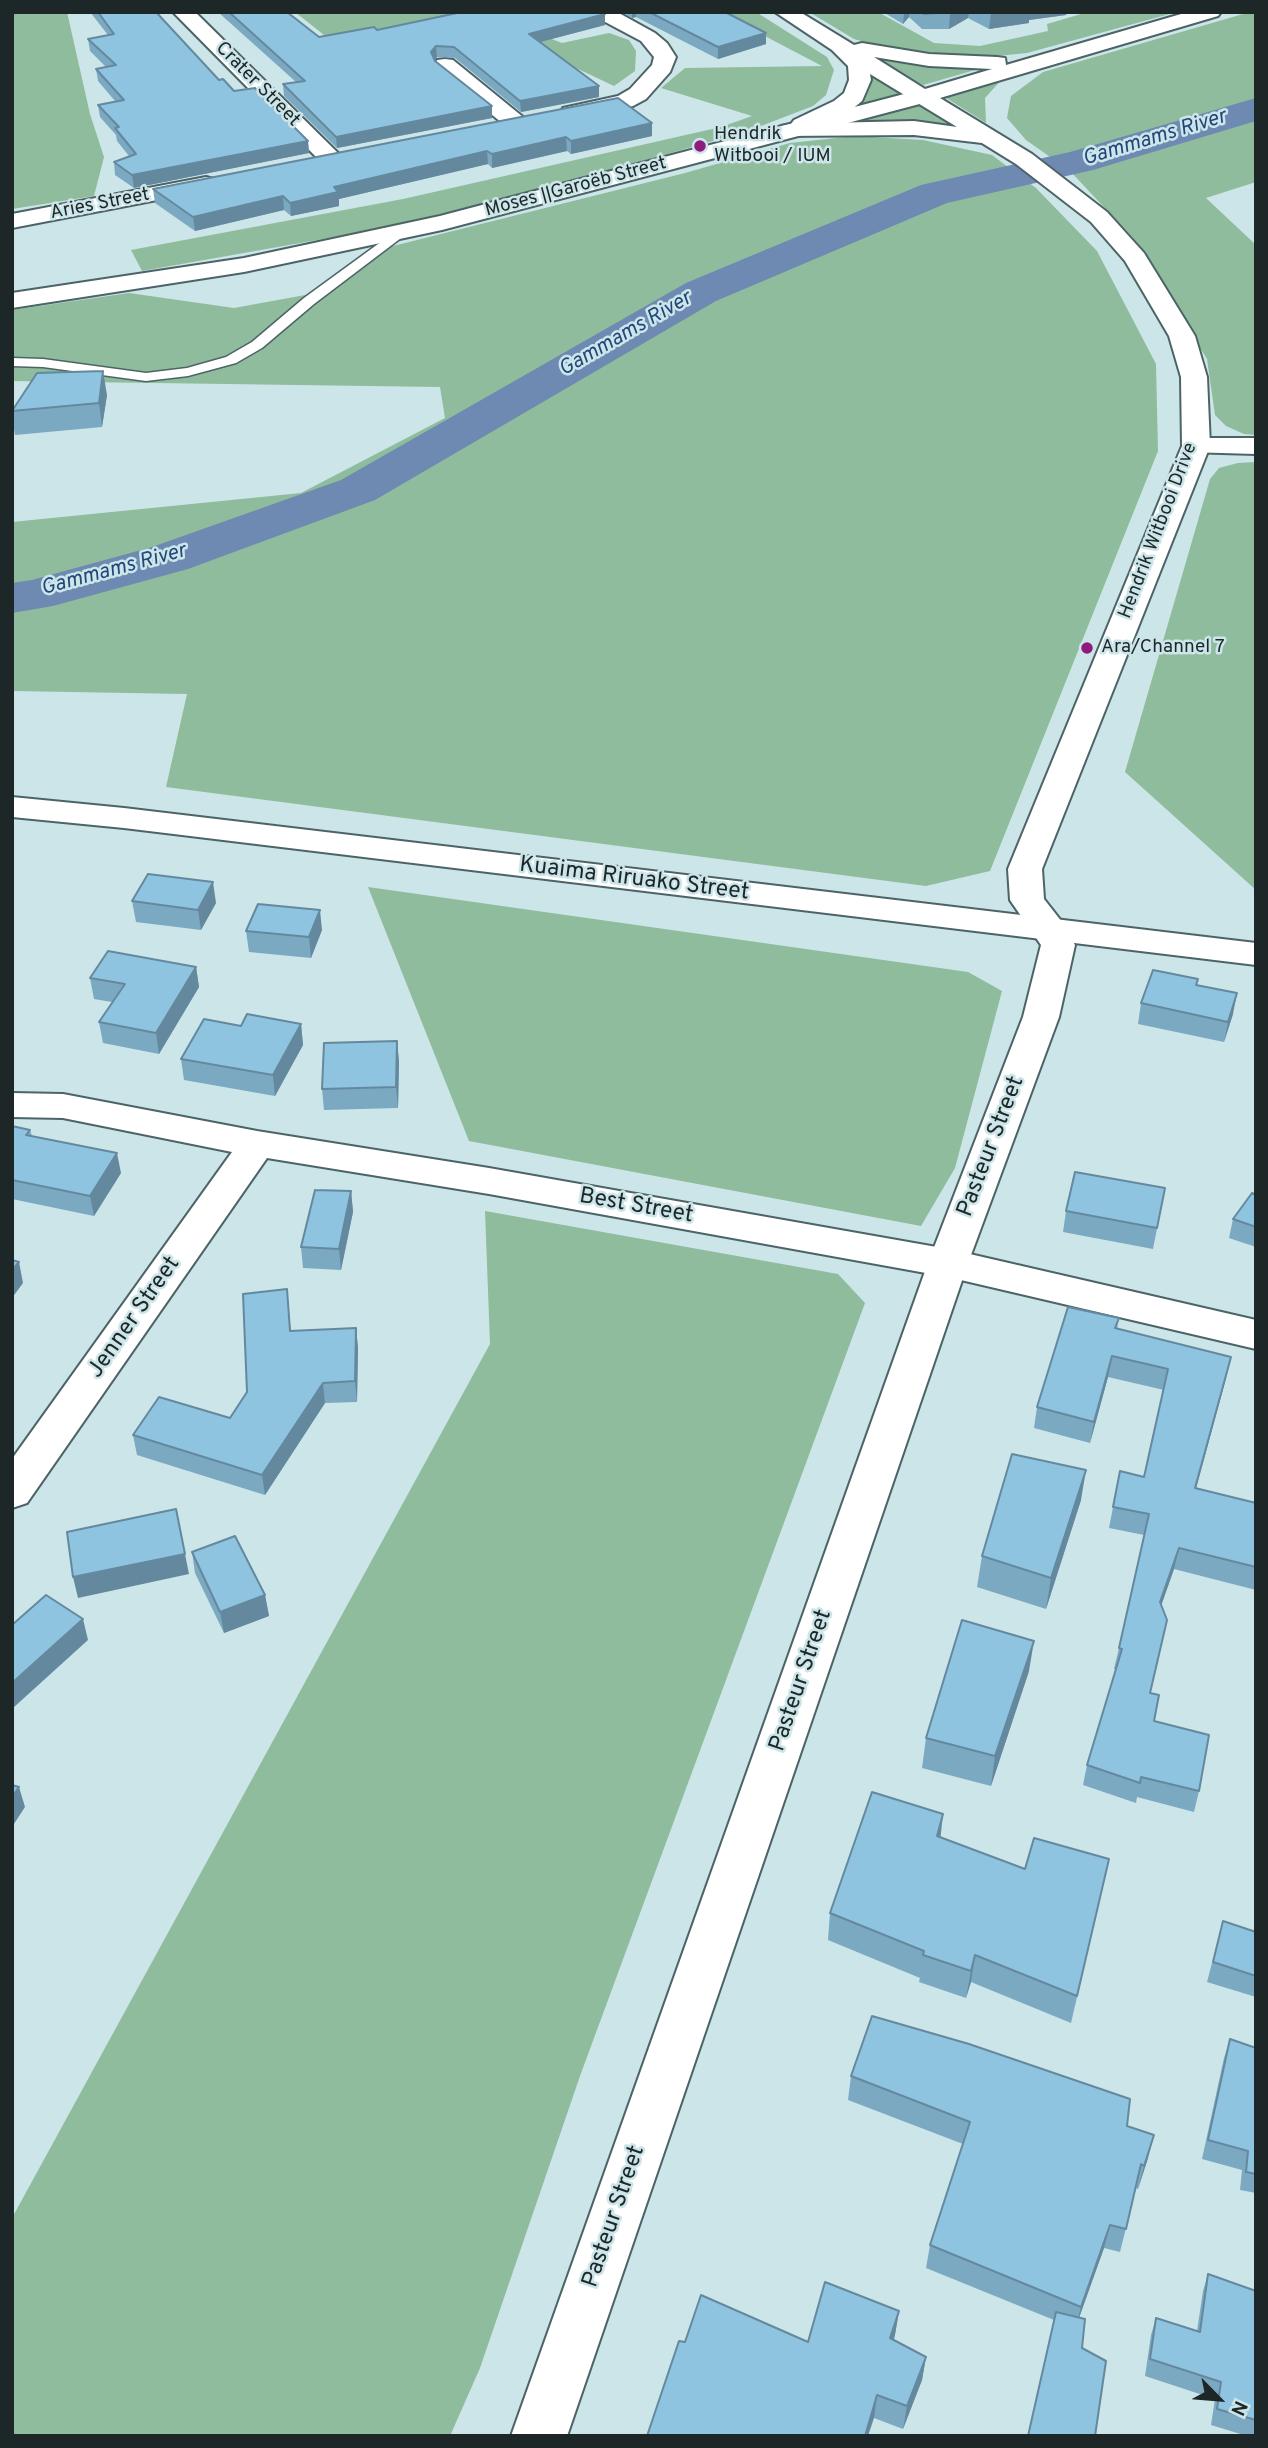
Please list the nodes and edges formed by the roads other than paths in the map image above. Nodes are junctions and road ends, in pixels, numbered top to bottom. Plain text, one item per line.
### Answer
1 (183, 12) edge
2 (601, 12) edge
3 (785, 12) edge
4 (1211, 12) edge
5 (840, 45) junction
6 (1031, 64) junction
7 (445, 65) edge
8 (923, 96) junction
9 (515, 122) junction
10 (489, 127) edge
11 (787, 132) junction
12 (998, 142) junction
13 (357, 153) edge
14 (331, 159) junction
15 (304, 164) edge
16 (222, 181) edge
17 (12, 221) edge
18 (400, 232) junction
19 (12, 301) edge
20 (12, 362) edge
21 (1196, 446) junction
22 (1256, 446) edge
23 (12, 807) edge
24 (1050, 929) junction
25 (1256, 954) edge
26 (12, 1104) edge
27 (257, 1144) junction
28 (948, 1263) junction
29 (1256, 1335) edge
30 (12, 1492) edge
31 (539, 2436) edge

1 - 14 street, Crater Street
2 - 9 street
3 - 5 street, Hendrik Witbooi Drive
4 - 6 street, Moses ǁGaroëb Street
5 - 6 street
5 - 8 street, Hendrik Witbooi Drive
5 - 11 street
6 - 8 street, Moses ǁGaroëb Street
6 - 12 street
7 - 9 street
8 - 11 street, Moses ǁGaroëb Street
8 - 12 street, Hendrik Witbooi Drive
9 - 10 street
11 - 12 street
11 - 18 street, Moses ǁGaroëb Street
12 - 21 street, Hendrik Witbooi Drive
13 - 14 street
14 - 15 street
16 - 17 street, Aries Street
18 - 19 street, Moses ǁGaroëb Street
18 - 20 lane
21 - 22 street
21 - 24 street, Hendrik Witbooi Drive
23 - 24 street, Kuaima Riruako Street
24 - 25 street, Kuaima Riruako Street
24 - 28 street, Pasteur Street
26 - 27 street, Best Street
27 - 28 street, Best Street
27 - 30 street, Jenner Street
28 - 29 street, Best Street
28 - 31 street, Pasteur Street

